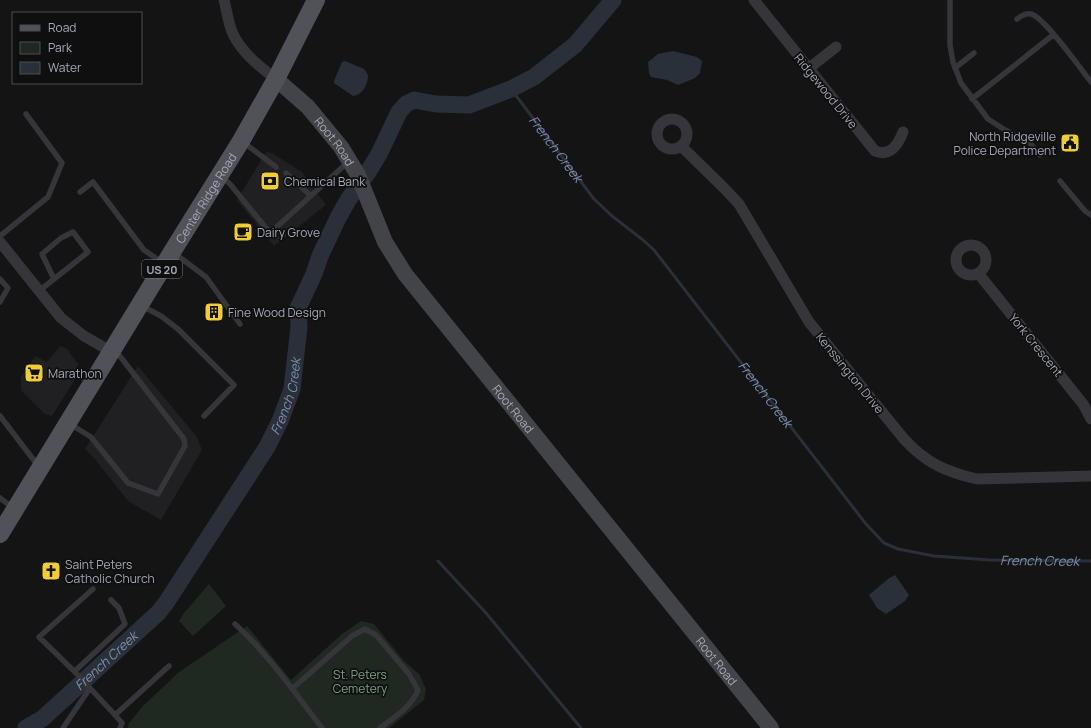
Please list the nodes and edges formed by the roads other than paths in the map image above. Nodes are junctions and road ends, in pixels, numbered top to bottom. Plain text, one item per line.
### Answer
1 (224, 0) edge
2 (316, 0) edge
3 (754, 0) edge
4 (950, 0) edge
5 (1017, 19) dead end
6 (1054, 34) junction
7 (836, 47) dead end
8 (974, 53) dead end
9 (955, 68) junction
10 (808, 70) junction
11 (276, 79) junction
12 (1091, 82) edge
13 (972, 99) junction
14 (26, 114) dead end
15 (903, 132) dead end
16 (241, 141) junction
17 (681, 146) dead end
18 (1040, 155) dead end
19 (350, 160) junction
20 (276, 167) dead end
21 (286, 173) dead end
22 (220, 176) junction
23 (1060, 181) dead end
24 (80, 192) dead end
25 (311, 196) junction
26 (1091, 215) edge
27 (0, 236) edge
28 (0, 242) edge
29 (168, 258) junction
30 (978, 273) dead end
31 (0, 279) edge
32 (54, 279) junction
33 (39, 292) junction
34 (0, 302) edge
35 (140, 305) junction
36 (240, 324) dead end
37 (113, 350) junction
38 (0, 416) edge
39 (204, 416) dead end
40 (1091, 419) edge
41 (69, 422) junction
42 (40, 469) junction
43 (1091, 476) edge
44 (0, 498) edge
45 (15, 510) junction
46 (0, 534) edge
47 (93, 589) dead end
48 (111, 600) dead end
49 (235, 624) dead end
50 (169, 666) dead end
51 (76, 672) junction
52 (90, 688) junction
53 (292, 689) junction
54 (115, 715) junction
55 (121, 725) edge
56 (63, 728) edge
57 (126, 728) edge
58 (322, 728) edge
59 (380, 728) edge
60 (771, 728) edge

1 - 11 street
2 - 11 main road, Center Ridge Road / US 20
3 - 10 street, Ridgewood Drive
4 - 9 lane
5 - 6 lane
6 - 12 lane
6 - 13 lane
7 - 10 street
8 - 9 lane
9 - 13 lane
10 - 15 street, Ridgewood Drive
11 - 16 main road, Center Ridge Road / US 20
11 - 19 street, Root Road
13 - 18 lane
14 - 27 lane
16 - 20 lane
16 - 22 main road, Center Ridge Road / US 20
17 - 43 street, Kenssington Drive
19 - 25 lane
19 - 60 street, Root Road
21 - 25 lane
22 - 25 lane
22 - 29 main road, Center Ridge Road / US 20
23 - 26 lane
24 - 29 lane
28 - 33 street
29 - 35 main road, Center Ridge Road / US 20
29 - 36 lane
30 - 40 street, York Crescent
31 - 34 lane
32 - 32 lane
32 - 33 lane
33 - 37 street
35 - 37 main road, Center Ridge Road / US 20
35 - 39 lane
37 - 41 main road, Center Ridge Road / US 20
37 - 41 lane
38 - 42 lane
41 - 42 main road, Center Ridge Road / US 20
42 - 45 main road, Center Ridge Road / US 20
44 - 45 lane
45 - 46 main road, Center Ridge Road / US 20
47 - 51 lane
48 - 51 lane
49 - 53 lane
50 - 54 lane
51 - 52 lane
52 - 54 lane
52 - 56 lane
53 - 58 lane
53 - 59 lane
54 - 55 lane
55 - 57 lane

